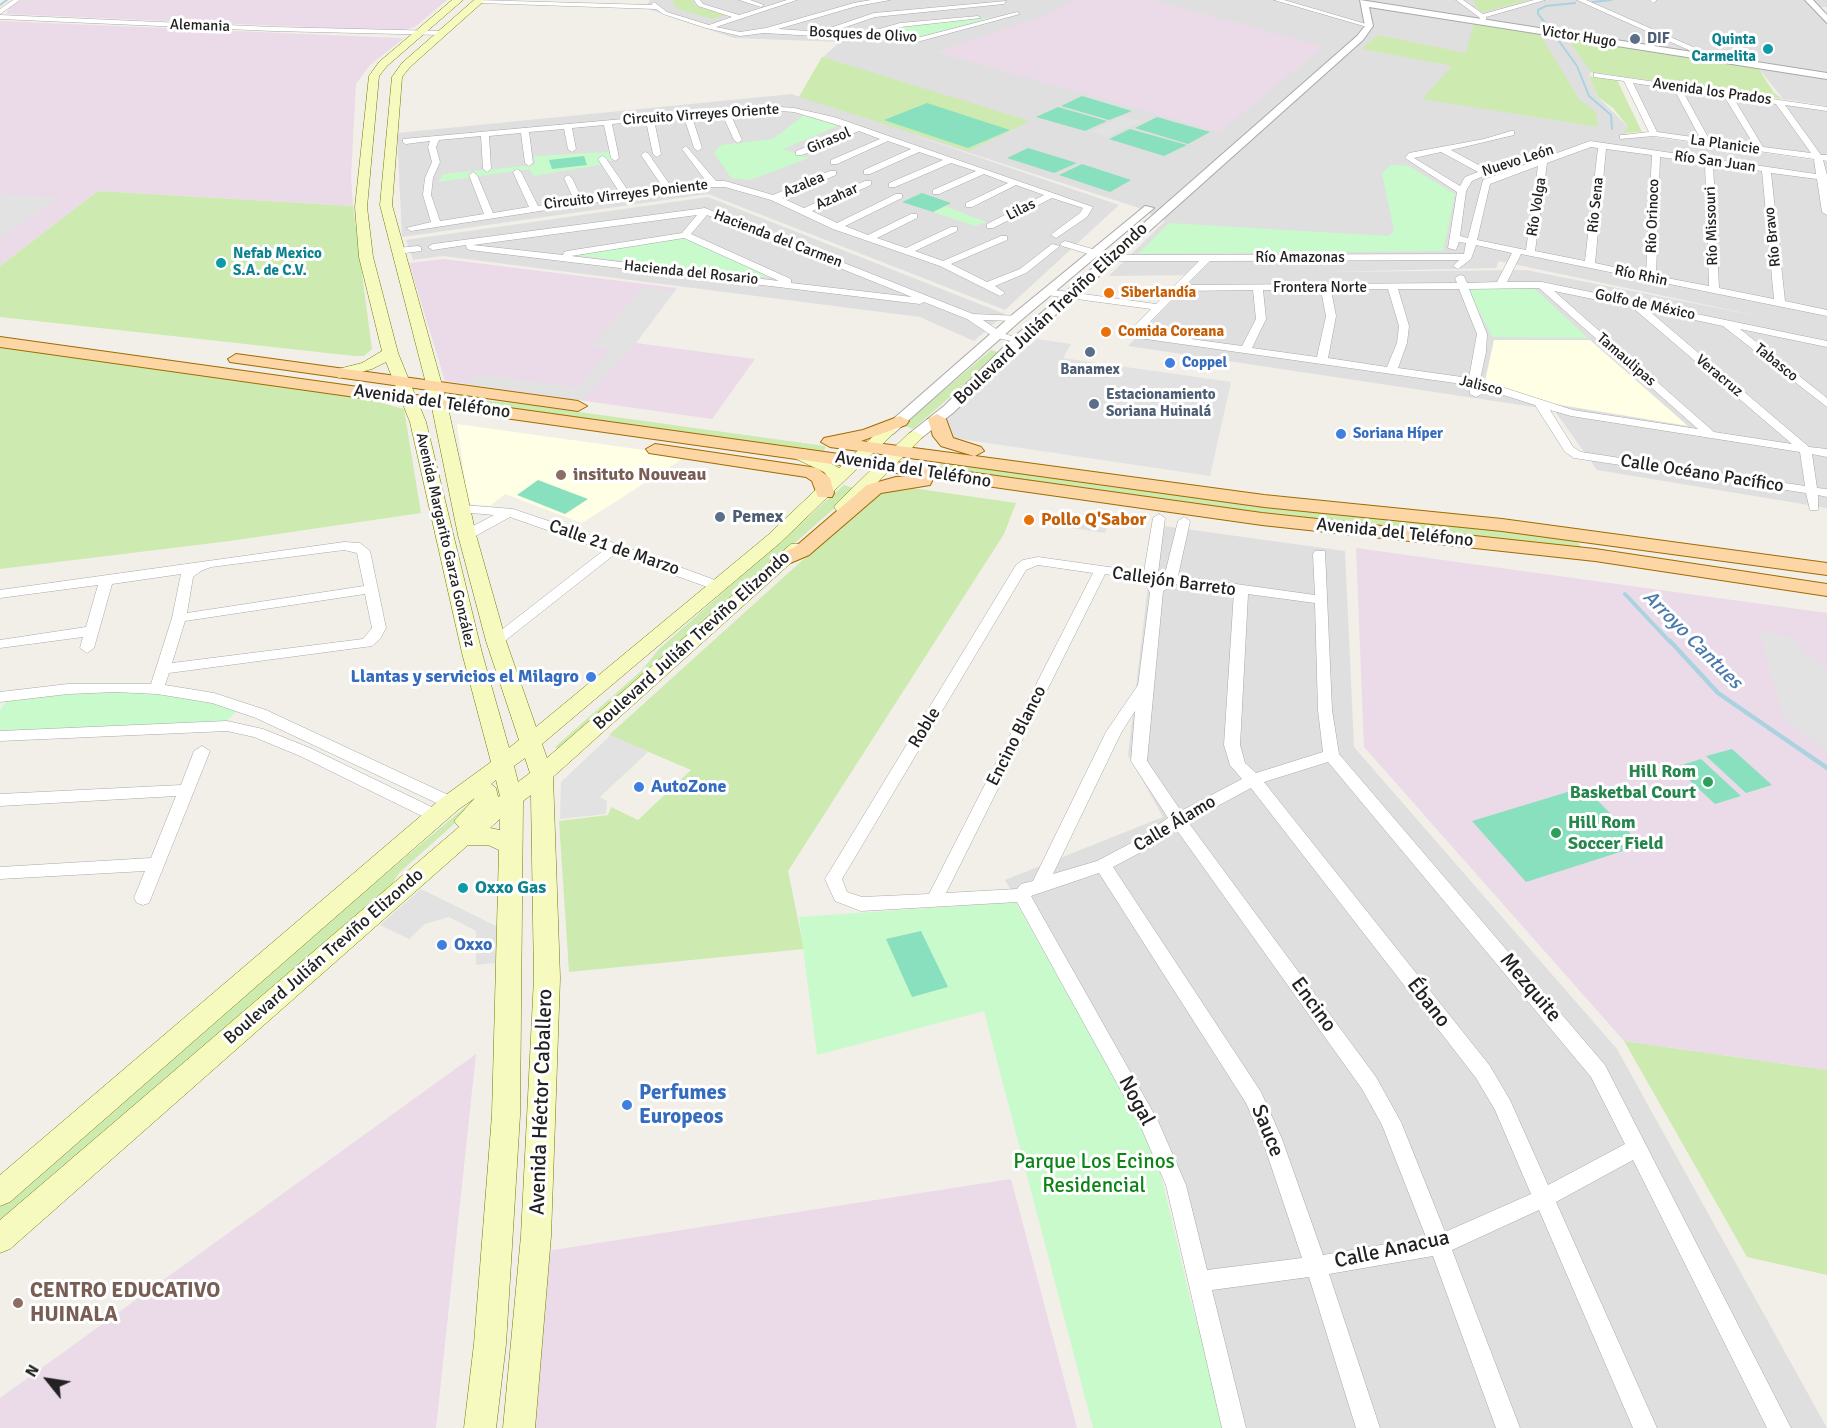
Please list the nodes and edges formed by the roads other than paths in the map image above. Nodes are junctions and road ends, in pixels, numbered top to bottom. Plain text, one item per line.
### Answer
1 (17, 0) edge
2 (458, 0) edge
3 (479, 0) edge
4 (543, 0) edge
5 (697, 0) edge
6 (742, 0) edge
7 (780, 0) edge
8 (795, 0) edge
9 (856, 0) edge
10 (887, 0) edge
11 (1277, 0) edge
12 (1302, 0) edge
13 (1459, 0) edge
14 (1542, 0) edge
15 (1580, 0) edge
16 (1809, 0) edge
17 (1003, 1) edge
18 (1366, 2) edge
19 (1287, 3) junction
20 (656, 4) edge
21 (670, 5) dead end
22 (761, 5) junction
23 (0, 12) edge
24 (1017, 14) junction
25 (736, 16) junction
26 (0, 17) edge
27 (1826, 18) edge
28 (1482, 19) junction
29 (1366, 23) junction
30 (710, 24) junction
31 (767, 30) junction
32 (753, 31) junction
33 (820, 32) junction
34 (412, 34) junction
35 (440, 35) junction
36 (866, 35) junction
37 (1695, 49) junction
38 (1674, 51) junction
39 (1714, 58) junction
40 (1597, 75) dead end
41 (1827, 76) edge
42 (1627, 80) junction
43 (1676, 86) junction
44 (1727, 94) junction
45 (1783, 102) junction
46 (1827, 103) edge
47 (1827, 109) edge
48 (725, 111) junction
49 (687, 115) junction
50 (649, 118) junction
51 (608, 122) junction
52 (568, 127) junction
53 (858, 129) junction
54 (525, 131) junction
55 (1511, 133) dead end
56 (1654, 134) junction
57 (485, 135) junction
58 (1623, 137) dead end
59 (435, 139) junction
60 (886, 139) junction
61 (738, 140) dead end
62 (406, 141) dead end
63 (1586, 141) junction
64 (1223, 142) dead end
65 (1707, 143) junction
66 (1602, 146) junction
67 (698, 148) dead end
68 (572, 149) dead end
69 (686, 149) dead end
70 (919, 149) junction
71 (1444, 150) junction
72 (1761, 150) junction
73 (799, 153) dead end
74 (657, 154) dead end
75 (1656, 154) junction
76 (645, 155) dead end
77 (615, 158) dead end
78 (1822, 158) edge
79 (602, 159) dead end
80 (950, 160) junction
81 (1544, 160) junction
82 (834, 162) dead end
83 (1709, 162) junction
84 (529, 164) dead end
85 (487, 169) dead end
86 (1766, 170) junction
87 (517, 172) dead end
88 (867, 172) dead end
89 (982, 172) junction
90 (1484, 172) junction
91 (833, 173) dead end
92 (473, 175) dead end
93 (568, 178) dead end
94 (1825, 178) edge
95 (868, 183) dead end
96 (1014, 183) junction
97 (713, 184) junction
98 (892, 185) dead end
99 (668, 188) junction
100 (1462, 191) junction
101 (936, 192) dead end
102 (1052, 194) junction
103 (627, 196) junction
104 (899, 196) dead end
105 (774, 198) junction
106 (579, 201) junction
107 (1157, 201) dead end
108 (969, 205) dead end
109 (534, 207) junction
110 (705, 211) junction
111 (805, 211) junction
112 (1827, 212) edge
113 (489, 214) junction
114 (914, 216) dead end
115 (436, 223) junction
116 (990, 226) dead end
117 (836, 227) junction
118 (411, 228) dead end
119 (954, 228) dead end
120 (685, 235) junction
121 (1004, 238) dead end
122 (1454, 238) junction
123 (868, 239) junction
124 (1044, 239) dead end
125 (1061, 241) junction
126 (1472, 242) junction
127 (450, 245) junction
128 (433, 247) dead end
129 (418, 249) dead end
130 (397, 251) junction
131 (907, 251) junction
132 (1099, 251) junction
133 (1518, 251) junction
134 (1530, 254) junction
135 (1114, 255) junction
136 (551, 257) junction
137 (1206, 259) junction
138 (1454, 262) junction
139 (943, 264) junction
140 (1590, 265) junction
141 (541, 266) dead end
142 (1651, 278) junction
143 (795, 285) junction
144 (1542, 285) junction
145 (987, 286) junction
146 (1461, 286) junction
147 (1500, 286) junction
148 (1623, 286) junction
149 (815, 288) junction
150 (1179, 288) junction
151 (1326, 288) junction
152 (1393, 288) junction
153 (1257, 289) junction
154 (1714, 291) junction
155 (1000, 292) dead end
156 (1044, 295) junction
157 (1067, 298) junction
158 (806, 300) dead end
159 (933, 302) junction
160 (1633, 302) junction
161 (1780, 304) junction
162 (1156, 310) junction
163 (1827, 313) edge
164 (971, 317) junction
165 (1016, 318) junction
166 (1725, 322) junction
167 (0, 327) edge
168 (998, 335) junction
169 (1019, 340) junction
170 (0, 342) edge
171 (1825, 345) edge
172 (1245, 350) junction
173 (390, 353) junction
174 (1322, 359) junction
175 (1392, 369) junction
176 (339, 373) junction
177 (401, 381) junction
178 (1475, 388) junction
179 (410, 399) junction
180 (439, 402) junction
181 (1540, 404) junction
182 (1827, 404) edge
183 (937, 419) junction
184 (1710, 434) junction
185 (812, 440) junction
186 (897, 446) junction
187 (1805, 449) junction
188 (797, 453) junction
189 (1827, 453) edge
190 (864, 455) junction
191 (1020, 477) junction
192 (923, 481) junction
193 (829, 489) junction
194 (1811, 490) junction
195 (1827, 493) edge
196 (1814, 507) dead end
197 (463, 509) junction
198 (509, 512) junction
199 (1159, 518) junction
200 (1184, 521) junction
201 (1262, 525) junction
202 (467, 535) junction
203 (1627, 536) junction
204 (1591, 538) junction
205 (615, 548) junction
206 (1320, 554) dead end
207 (1827, 558) edge
208 (1761, 559) junction
209 (782, 561) junction
210 (1028, 563) joint
211 (196, 568) junction
212 (1827, 569) edge
213 (1100, 571) junction
214 (106, 580) junction
215 (1159, 584) junction
216 (718, 586) junction
217 (1776, 588) junction
218 (371, 589) junction
219 (1827, 590) edge
220 (1241, 591) junction
221 (0, 594) edge
222 (1321, 600) junction
223 (1827, 602) edge
224 (179, 618) junction
225 (92, 631) junction
226 (496, 641) junction
227 (0, 644) edge
228 (87, 648) dead end
229 (164, 669) junction
230 (1144, 685) junction
231 (157, 689) junction
232 (0, 697) edge
233 (261, 714) junction
234 (241, 729) junction
235 (294, 729) junction
236 (0, 736) edge
237 (279, 741) junction
238 (319, 741) junction
239 (529, 744) junction
240 (202, 751) dead end
241 (305, 752) junction
242 (1331, 755) junction
243 (502, 763) junction
244 (385, 772) junction
245 (542, 775) junction
246 (1253, 780) junction
247 (372, 783) junction
248 (188, 790) junction
249 (512, 799) junction
250 (0, 800) edge
251 (450, 804) junction
252 (1178, 820) junction
253 (462, 837) junction
254 (513, 846) junction
255 (158, 864) junction
256 (1103, 864) junction
257 (0, 873) edge
258 (1040, 884) junction
259 (1022, 895) junction
260 (143, 898) dead end
261 (391, 899) junction
262 (934, 900) junction
263 (1636, 1147) junction
264 (0, 1192) edge
265 (1544, 1198) junction
266 (0, 1239) edge
267 (1440, 1245) junction
268 (1316, 1266) junction
269 (1199, 1281) junction
270 (480, 1428) edge
271 (519, 1428) edge
272 (1234, 1428) edge
273 (1368, 1428) edge
274 (1508, 1428) edge
275 (1645, 1428) edge
276 (1779, 1428) edge

1 - 23 street
2 - 34 main road, Avenida Margarito Garza González
3 - 20 street
3 - 35 main road, Avenida Margarito Garza González
4 - 20 street
5 - 25 street
6 - 22 street
7 - 22 street
8 - 25 street
9 - 32 street
10 - 31 street
11 - 19 street
12 - 19 street
13 - 28 street
14 - 28 street
15 - 37 street
16 - 27 street
17 - 24 street
17 - 33 street
18 - 28 street, Victor Hugo
18 - 29 street
19 - 29 street
20 - 30 street
21 - 30 street
22 - 25 street
24 - 36 street
24 - 36 street, Bosques de Olivo
25 - 30 street
26 - 34 street, Alemania
28 - 38 street, Victor Hugo
29 - 64 street
29 - 135 street, Boulevard Julián Treviño Elizondo
30 - 31 street
30 - 32 street, Bosques de Olivo
31 - 32 street, Bosques de Olivo
31 - 33 street, Bosques de Olivo
33 - 36 street, Bosques de Olivo
34 - 35 street, Alemania
34 - 173 main road, Avenida Margarito Garza González
35 - 130 main road, Avenida Margarito Garza González
37 - 38 street
37 - 39 street
38 - 39 street, Victor Hugo
39 - 41 street, Victor Hugo
40 - 42 street, Avenida los Prados
42 - 43 street, Avenida los Prados
42 - 56 street
43 - 44 street, Avenida los Prados
43 - 65 street
44 - 45 street, Avenida los Prados
44 - 72 street
45 - 46 street
45 - 47 street, Avenida los Prados
45 - 78 street
48 - 49 street, Circuito Virreyes Oriente
48 - 53 street, Circuito Virreyes Oriente
48 - 61 street
49 - 50 street, Circuito Virreyes Oriente
49 - 67 street
50 - 51 street, Circuito Virreyes Oriente
50 - 74 street
51 - 52 street, Circuito Virreyes Oriente
51 - 77 street
52 - 54 street, Circuito Virreyes Oriente
52 - 68 street
53 - 60 street, Circuito Virreyes Oriente
53 - 73 street, Girasol
54 - 57 street, Circuito Virreyes Oriente
54 - 84 street
55 - 71 street
56 - 58 street, La Planicie
56 - 65 street, La Planicie
57 - 59 street, Circuito Virreyes Oriente
57 - 85 street
59 - 62 street, Circuito Virreyes Oriente
59 - 115 street
60 - 70 street, Circuito Virreyes Oriente
60 - 82 street
63 - 66 street, Nuevo León
63 - 81 street, Nuevo León
63 - 90 street, Nuevo León
65 - 72 street, La Planicie
66 - 75 street, Río San Juan
66 - 140 street, Río Sena
69 - 97 street
70 - 80 street, Circuito Virreyes Oriente
70 - 88 street
71 - 90 street
71 - 100 street
72 - 78 street, La Planicie
75 - 83 street, Río San Juan
75 - 142 street, Río Orinoco
76 - 99 street
78 - 94 street
79 - 103 street
80 - 89 street, Circuito Virreyes Oriente
80 - 98 street
81 - 126 street, Nuevo León
81 - 134 street, Río Volga
83 - 86 street, Río San Juan
83 - 154 street, Río Missouri
86 - 94 street, Río San Juan
86 - 161 street, Río Bravo
87 - 109 street
89 - 96 street, Circuito Virreyes Oriente
89 - 101 street
90 - 100 street, Nuevo León
91 - 105 street, Azalea
92 - 113 street
93 - 106 street
94 - 112 street
95 - 111 street, Azahar
96 - 102 street, Circuito Virreyes Oriente
96 - 108 street
97 - 99 street, Circuito Virreyes Poniente
97 - 105 street, Circuito Virreyes Poniente
99 - 103 street, Circuito Virreyes Poniente
100 - 122 street, Nuevo León
102 - 116 street, Lilas
102 - 125 street, Circuito Virreyes Oriente
103 - 106 street, Circuito Virreyes Poniente
104 - 117 street
105 - 111 street, Circuito Virreyes Poniente
106 - 109 street, Circuito Virreyes Poniente
107 - 132 street, Boulevard Julián Treviño Elizondo
109 - 113 street, Circuito Virreyes Poniente
110 - 120 street
110 - 127 street, Hacienda del Carmen
110 - 159 street, Hacienda del Carmen
111 - 117 street, Circuito Virreyes Poniente
113 - 115 street, Circuito Virreyes Poniente
114 - 123 street
115 - 118 street, Circuito Virreyes Poniente
117 - 123 street, Circuito Virreyes Poniente
119 - 131 street
120 - 136 street
120 - 143 street
121 - 139 street
122 - 126 street, Río Rhin
122 - 138 street, Nuevo León
123 - 131 street, Circuito Virreyes Poniente
124 - 125 street, Río Amazonas
125 - 132 street, Río Amazonas
125 - 145 street
126 - 133 street, Río Rhin
126 - 138 street, Nuevo León
127 - 128 street, Hacienda del Carmen
127 - 136 street, Hacienda del Rosario
129 - 130 street
130 - 180 main road, Avenida Margarito Garza González
131 - 139 street, Circuito Virreyes Poniente
132 - 135 street, Río Amazonas
132 - 156 street, Boulevard Julián Treviño Elizondo
133 - 134 street, Río Rhin
133 - 147 street
134 - 140 street, Río Rhin
135 - 137 street, Río Amazonas
135 - 157 street, Boulevard Julián Treviño Elizondo
136 - 141 street
136 - 143 street, Hacienda del Rosario
137 - 138 street, Río Amazonas
137 - 150 street
138 - 146 street, Nuevo León
139 - 145 street, Circuito Virreyes Poniente
140 - 148 street, Río Rhin
142 - 148 street, Río Rhin
142 - 154 street, Río Rhin
143 - 149 street, Hacienda del Rosario
144 - 147 street, Golfo de México
144 - 148 street, Golfo de México
144 - 184 street, Tamaulipas
145 - 155 street, Circuito Virreyes Poniente
146 - 147 street, Golfo de México
146 - 152 street, Frontera Norte
146 - 178 street, Nuevo León
148 - 160 street, Golfo de México
149 - 158 street
149 - 159 street, Hacienda del Rosario
150 - 153 street, Frontera Norte
150 - 162 street
151 - 152 street, Frontera Norte
151 - 153 street, Frontera Norte
151 - 174 street
152 - 175 street
153 - 172 street
154 - 161 street, Río Rhin
156 - 157 street
156 - 165 street, Boulevard Julián Treviño Elizondo
157 - 162 street
157 - 169 street, Boulevard Julián Treviño Elizondo
159 - 164 street, Hacienda del Carmen
160 - 166 street, Golfo de México
160 - 187 street, Veracruz
161 - 163 street, Río Rhin
162 - 172 street, Jalisco
164 - 165 street, Hacienda del Carmen
164 - 168 street, Hacienda del Carmen
165 - 168 street, Boulevard Julián Treviño Elizondo
166 - 171 street, Golfo de México
166 - 182 street, Tabasco
167 - 176 main road, Avenida del Teléfono
168 - 169 street
168 - 186 street, Boulevard Julián Treviño Elizondo
169 - 183 street, Boulevard Julián Treviño Elizondo
170 - 179 main road, Avenida del Teléfono
172 - 174 street, Jalisco
173 - 176 main road
173 - 177 main road, Avenida Margarito Garza González
174 - 175 street, Jalisco
175 - 178 street, Jalisco
176 - 177 main road, Avenida del Teléfono
177 - 179 main road, Avenida Margarito Garza González
177 - 180 main road, Avenida del Teléfono
178 - 181 street, Jalisco
179 - 180 main road, Avenida del Teléfono
179 - 243 main road, Avenida Margarito Garza González
180 - 185 main road, Avenida del Teléfono
180 - 188 main road, Avenida del Teléfono
180 - 193 main road
180 - 197 main road, Avenida Margarito Garza González
181 - 184 street, Jalisco
181 - 194 street, Calle Océano Pacífico
183 - 186 street, Boulevard Julián Treviño Elizondo
183 - 191 main road
184 - 187 street, Jalisco
185 - 186 main road
185 - 190 main road, Avenida del Teléfono
186 - 190 main road, Boulevard Julián Treviño Elizondo
186 - 190 main road, Avenida del Teléfono
186 - 191 main road, Avenida del Teléfono
186 - 192 main road
186 - 209 main road, Boulevard Julián Treviño Elizondo
187 - 189 street, Jalisco
187 - 194 street
188 - 190 main road, Avenida del Teléfono
188 - 193 main road
190 - 193 main road, Boulevard Julián Treviño Elizondo
191 - 192 main road
191 - 199 main road
191 - 201 main road, Avenida del Teléfono
191 - 204 main road, Avenida del Teléfono
192 - 209 main road
193 - 216 main road, Boulevard Julián Treviño Elizondo
194 - 195 street, Calle Océano Pacífico
194 - 196 street
197 - 198 street, Calle 21 de Marzo
197 - 202 main road, Avenida Margarito Garza González
198 - 202 street
198 - 205 street, Calle 21 de Marzo
199 - 200 main road
199 - 215 street, Encino
200 - 201 main road
200 - 215 street, Encino
201 - 204 main road, Avenida del Teléfono
201 - 217 main road
202 - 226 main road, Avenida Margarito Garza González
203 - 204 main road
203 - 207 main road
203 - 208 main road
204 - 217 main road, Avenida del Teléfono
205 - 216 street, Calle 21 de Marzo
205 - 226 street
206 - 222 street
208 - 212 main road
208 - 217 main road
209 - 245 main road, Boulevard Julián Treviño Elizondo
210 - 213 street, Callejón Barreto
210 - 262 street, Roble
211 - 214 street
211 - 218 street
211 - 224 street
213 - 215 street, Callejón Barreto
213 - 262 street, Encino Blanco
214 - 221 street
214 - 225 street
215 - 220 street, Callejón Barreto
215 - 230 street, Encino
216 - 239 main road, Boulevard Julián Treviño Elizondo
217 - 219 main road, Avenida del Teléfono
217 - 223 main road
218 - 224 street
218 - 229 street
220 - 222 street, Callejón Barreto
220 - 246 street, Ébano
222 - 242 street
224 - 229 street
225 - 227 street
225 - 228 street
226 - 239 main road, Avenida Margarito Garza González
229 - 231 street
230 - 252 street, Encino
230 - 258 street
231 - 232 street
231 - 233 street
233 - 234 street
233 - 235 street
234 - 236 street
234 - 237 street
235 - 237 street
235 - 238 street
237 - 241 street
238 - 241 street
238 - 244 street
239 - 243 main road, Boulevard Julián Treviño Elizondo
239 - 245 main road, Avenida Margarito Garza González
240 - 248 street
241 - 247 street
242 - 246 street, Calle Álamo
242 - 263 street, Mezquite
243 - 249 main road, Avenida Margarito Garza González
243 - 251 main road, Boulevard Julián Treviño Elizondo
244 - 247 street
244 - 251 street
245 - 249 main road, Boulevard Julián Treviño Elizondo
245 - 271 main road, Avenida Héctor Caballero
246 - 252 street, Calle Álamo
246 - 265 street, Ébano
247 - 251 street
248 - 250 street
248 - 255 street
249 - 253 main road, Boulevard Julián Treviño Elizondo
249 - 254 main road, Avenida Héctor Caballero
251 - 261 main road
251 - 264 main road, Boulevard Julián Treviño Elizondo
252 - 256 street, Calle Álamo
252 - 267 street, Encino
253 - 254 main road
253 - 261 main road, Boulevard Julián Treviño Elizondo
254 - 270 main road, Avenida Héctor Caballero
255 - 257 street
255 - 260 street
256 - 258 street, Calle Álamo
256 - 268 street, Sauce
258 - 259 street, Calle Álamo
259 - 262 street
259 - 269 street, Nogal
261 - 266 main road, Boulevard Julián Treviño Elizondo
263 - 265 street, Calle Anacua
263 - 276 street, Mezquite
265 - 267 street, Calle Anacua
265 - 275 street, Ébano
267 - 268 street, Calle Anacua
267 - 274 street, Encino
268 - 269 street, Calle Anacua
268 - 273 street, Sauce
269 - 272 street, Nogal

